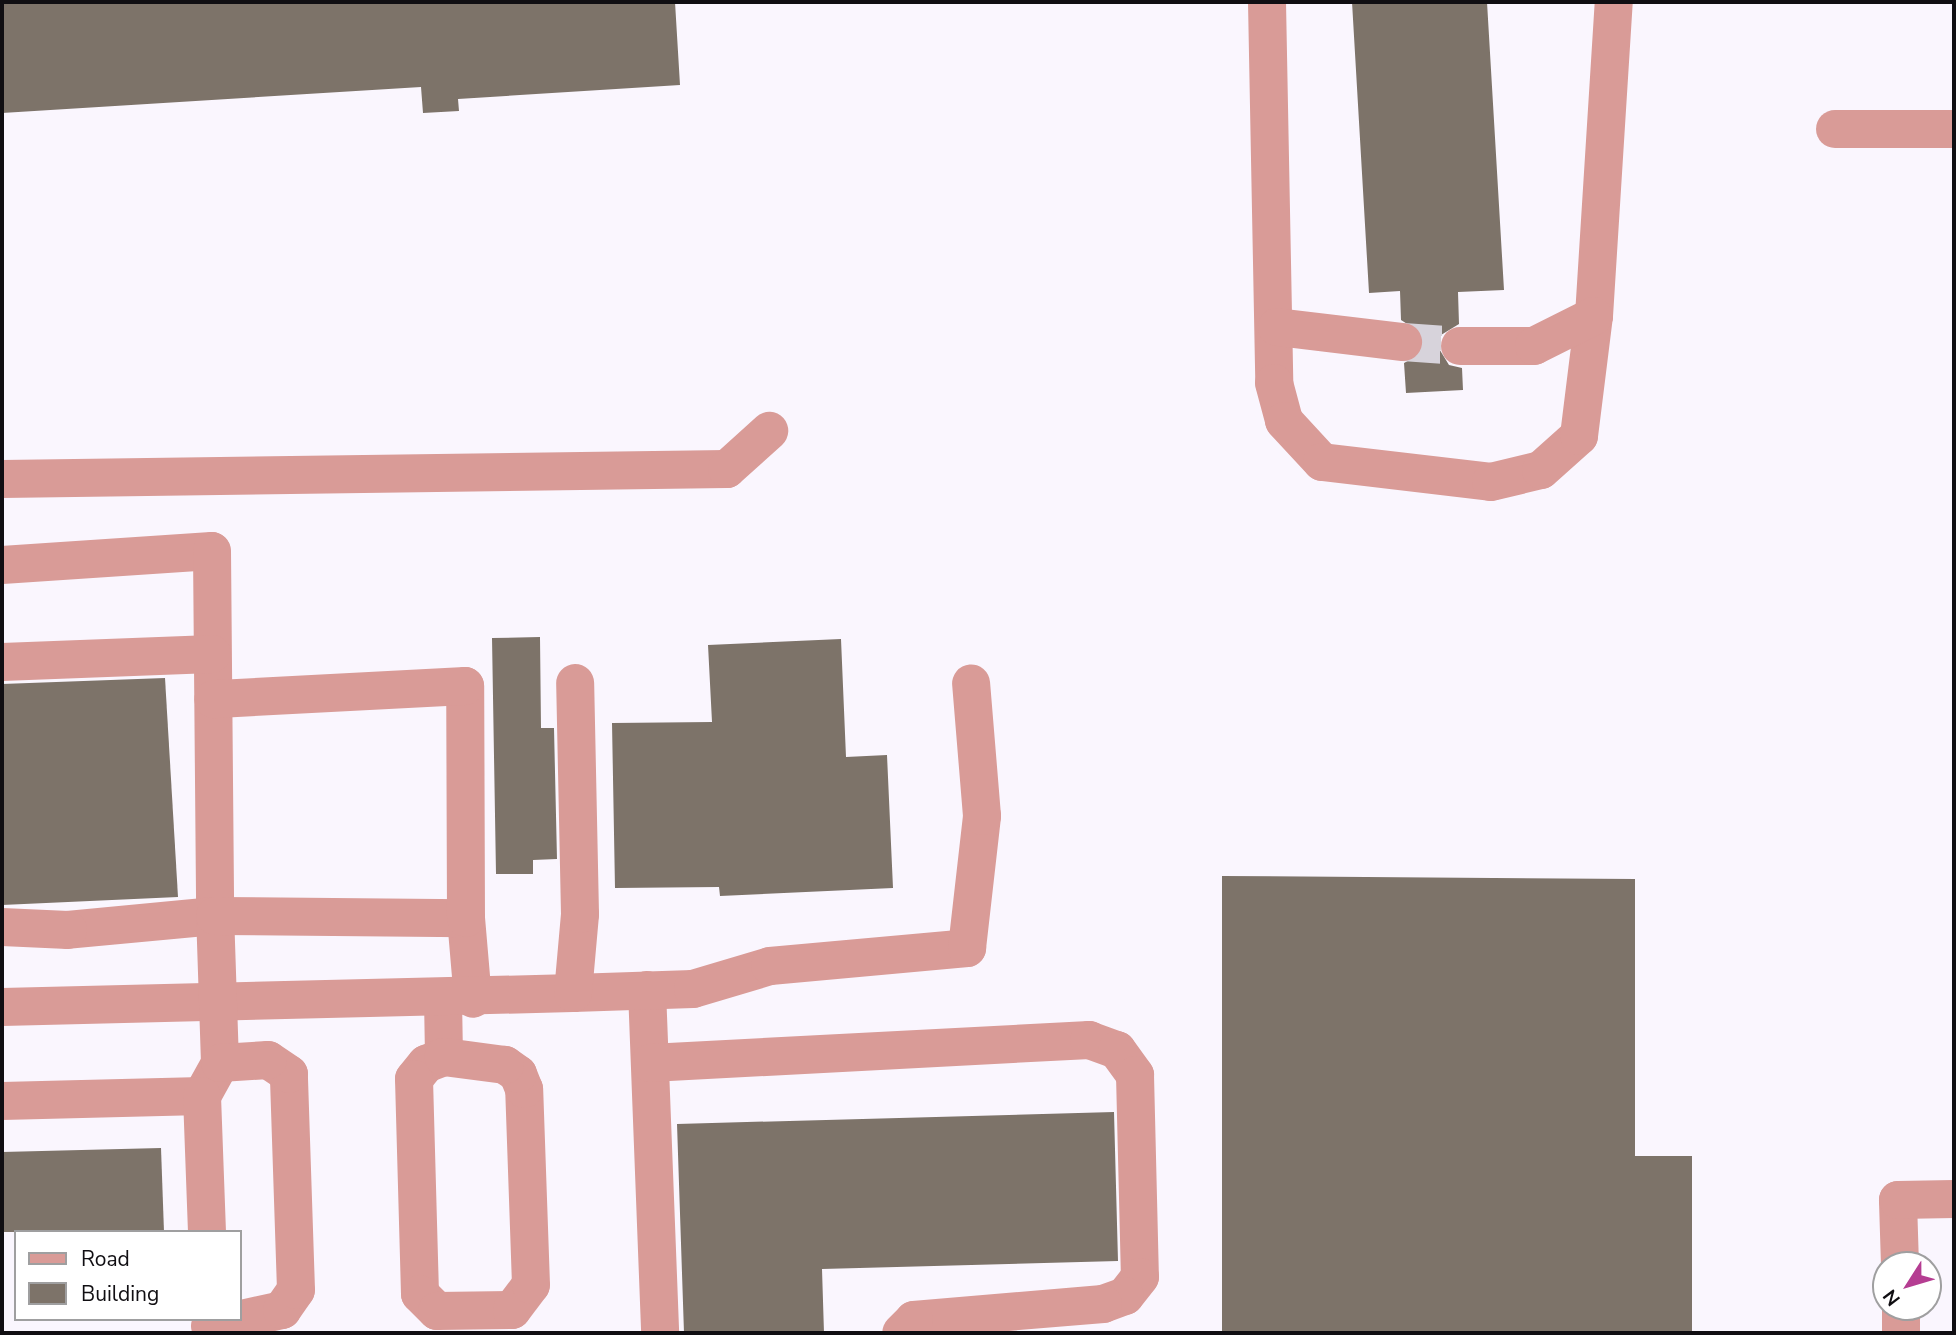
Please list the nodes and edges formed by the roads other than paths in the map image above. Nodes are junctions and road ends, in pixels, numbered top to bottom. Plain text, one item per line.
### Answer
1 (1267, 2) edge
2 (1614, 2) edge
3 (1835, 129) dead end
4 (1954, 129) edge
5 (1594, 316) junction
6 (1276, 327) junction
7 (1403, 342) tunnel mouth
8 (1461, 345) tunnel mouth
9 (769, 431) dead end
10 (2, 479) edge
11 (2, 565) edge
12 (212, 654) junction
13 (2, 662) edge
14 (575, 683) dead end
15 (971, 683) dead end
16 (213, 699) junction
17 (215, 916) junction
18 (466, 918) junction
19 (2, 927) edge
20 (647, 990) junction
21 (573, 993) junction
22 (458, 999) junction
23 (216, 1002) junction
24 (2, 1007) edge
25 (444, 1057) junction
26 (220, 1063) junction
27 (650, 1063) junction
28 (202, 1096) junction
29 (2, 1101) edge
30 (1954, 1199) edge
31 (207, 1230) edge
32 (1900, 1251) edge
33 (242, 1318) edge
34 (230, 1321) edge
35 (206, 1326) edge
36 (660, 1333) edge
37 (901, 1333) edge

1 - 6 lane
2 - 5 lane
3 - 4 lane
5 - 6 lane
5 - 8 lane
6 - 7 lane
9 - 10 lane
11 - 12 lane
12 - 13 lane
12 - 16 lane
14 - 21 lane
15 - 20 lane
16 - 17 lane
16 - 18 lane
17 - 18 lane
17 - 19 lane
17 - 23 lane
18 - 22 lane
20 - 21 lane
20 - 27 lane
21 - 22 lane
22 - 23 lane
22 - 25 lane
23 - 24 lane
23 - 26 lane
25 - 25 lane
26 - 28 lane
26 - 33 lane
27 - 36 lane
27 - 37 lane
28 - 29 lane
28 - 31 lane
30 - 32 lane
34 - 35 lane

